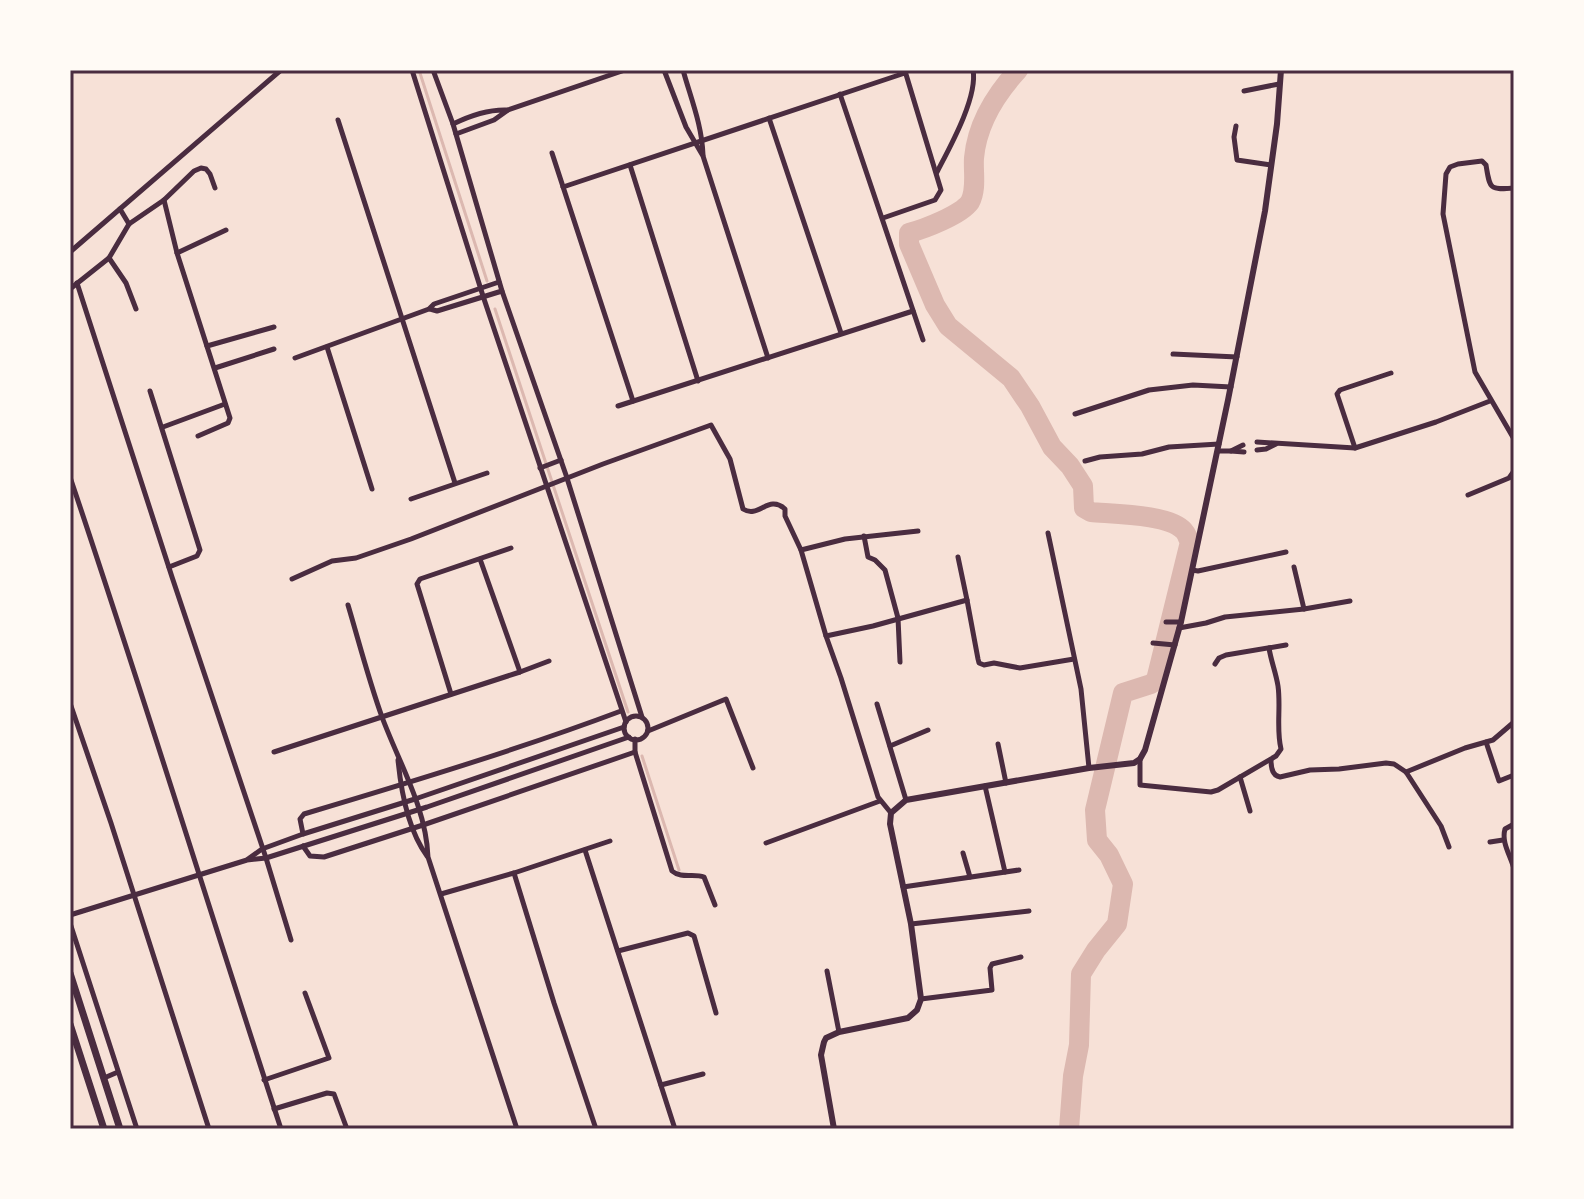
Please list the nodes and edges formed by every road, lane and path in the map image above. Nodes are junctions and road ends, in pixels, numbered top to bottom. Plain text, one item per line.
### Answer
1 (281, 70) edge
2 (412, 70) edge
3 (433, 70) edge
4 (625, 70) edge
5 (664, 70) edge
6 (683, 70) edge
7 (973, 70) edge
8 (1281, 70) edge
9 (905, 72) edge
10 (1279, 84) junction
11 (1244, 91) dead end
12 (840, 94) junction
13 (508, 110) junction
14 (769, 118) junction
15 (338, 120) dead end
16 (453, 124) junction
17 (1236, 126) dead end
18 (456, 134) junction
19 (703, 140) junction
20 (694, 142) junction
21 (552, 153) dead end
22 (703, 156) junction
23 (630, 165) junction
24 (1271, 165) junction
25 (936, 172) junction
26 (563, 187) junction
27 (215, 188) dead end
28 (1514, 188) edge
29 (164, 200) junction
30 (120, 209) junction
31 (883, 218) junction
32 (129, 224) junction
33 (226, 230) dead end
34 (70, 252) edge
35 (177, 253) junction
36 (109, 258) junction
37 (499, 282) junction
38 (77, 283) junction
39 (480, 288) junction
40 (70, 289) edge
41 (502, 291) junction
42 (483, 296) junction
43 (136, 309) dead end
44 (429, 309) junction
45 (913, 311) junction
46 (402, 319) junction
47 (274, 327) dead end
48 (841, 333) junction
49 (923, 340) dead end
50 (207, 346) junction
51 (327, 347) junction
52 (274, 349) dead end
53 (1173, 354) dead end
54 (1237, 357) junction
55 (295, 358) dead end
56 (768, 358) junction
57 (215, 368) junction
58 (1391, 373) dead end
59 (698, 381) junction
60 (1231, 387) junction
61 (150, 391) dead end
62 (633, 401) junction
63 (1490, 401) junction
64 (225, 404) junction
65 (618, 406) dead end
66 (1075, 414) dead end
67 (163, 427) junction
68 (198, 436) dead end
69 (1514, 439) edge
70 (1257, 442) dead end
71 (1277, 443) junction
72 (1243, 445) dead end
73 (1218, 448) junction
74 (1355, 448) junction
75 (1257, 450) dead end
76 (1231, 451) junction
77 (1244, 452) dead end
78 (559, 461) junction
79 (1085, 461) dead end
80 (542, 467) junction
81 (1514, 471) edge
82 (487, 473) dead end
83 (70, 477) edge
84 (455, 483) junction
85 (372, 489) dead end
86 (1468, 495) dead end
87 (411, 499) dead end
88 (918, 531) dead end
89 (1048, 533) dead end
90 (864, 536) junction
91 (511, 548) dead end
92 (801, 550) junction
93 (1286, 552) dead end
94 (958, 557) dead end
95 (480, 559) junction
96 (169, 567) junction
97 (1294, 567) dead end
98 (1192, 570) junction
99 (292, 579) dead end
100 (967, 600) junction
101 (1350, 601) dead end
102 (348, 605) dead end
103 (1304, 609) junction
104 (898, 618) junction
105 (1166, 622) dead end
106 (1179, 624) junction
107 (826, 636) junction
108 (1156, 643) dead end
109 (1172, 645) junction
110 (1286, 645) dead end
111 (1269, 648) junction
112 (1074, 659) junction
113 (549, 661) dead end
114 (900, 662) dead end
115 (1215, 664) dead end
116 (520, 672) junction
117 (451, 694) junction
118 (70, 703) edge
119 (877, 704) dead end
120 (621, 711) junction
121 (382, 717) junction
122 (642, 717) junction
123 (1514, 722) edge
124 (625, 724) junction
125 (928, 730) dead end
126 (648, 731) junction
127 (632, 738) junction
128 (1486, 742) junction
129 (998, 744) dead end
130 (890, 746) junction
131 (274, 752) dead end
132 (635, 752) junction
133 (398, 756) junction
134 (1140, 759) junction
135 (1271, 759) junction
136 (1092, 767) junction
137 (753, 768) dead end
138 (1406, 772) junction
139 (1514, 775) edge
140 (1240, 777) junction
141 (410, 782) junction
142 (1006, 783) junction
143 (400, 785) junction
144 (985, 786) junction
145 (415, 799) junction
146 (906, 800) junction
147 (880, 801) junction
148 (406, 802) junction
149 (419, 810) junction
150 (1250, 811) dead end
151 (409, 812) junction
152 (891, 813) junction
153 (1514, 824) edge
154 (423, 825) junction
155 (412, 828) junction
156 (303, 834) junction
157 (1503, 840) junction
158 (610, 841) dead end
159 (1490, 842) dead end
160 (766, 843) dead end
161 (303, 846) junction
162 (1449, 847) dead end
163 (262, 849) junction
164 (585, 850) junction
165 (963, 853) dead end
166 (428, 857) junction
167 (266, 858) junction
168 (247, 860) junction
169 (1514, 869) edge
170 (1019, 870) dead end
171 (1005, 872) junction
172 (514, 873) junction
173 (199, 875) junction
174 (970, 877) junction
175 (903, 887) junction
176 (441, 894) junction
177 (133, 896) junction
178 (715, 905) dead end
179 (1029, 911) dead end
180 (70, 915) edge
181 (70, 923) edge
182 (911, 924) junction
183 (291, 940) dead end
184 (618, 951) junction
185 (1021, 957) dead end
186 (827, 971) dead end
187 (70, 973) edge
188 (305, 993) dead end
189 (921, 999) junction
190 (716, 1013) dead end
191 (70, 1024) edge
192 (839, 1032) junction
193 (118, 1072) junction
194 (703, 1074) dead end
195 (104, 1078) junction
196 (264, 1080) junction
197 (661, 1085) junction
198 (274, 1109) junction
199 (832, 1128) edge
200 (104, 1129) edge
201 (120, 1129) edge
202 (137, 1129) edge
203 (209, 1129) edge
204 (281, 1129) edge
205 (347, 1129) edge
206 (517, 1129) edge
207 (596, 1129) edge
208 (675, 1129) edge

1 - 30 street
2 - 39 street
3 - 16 street
4 - 13 street
5 - 20 street
6 - 19 street
7 - 25 street
8 - 10 street
9 - 12 street
9 - 25 street
10 - 11 street
10 - 24 street
12 - 14 street
12 - 31 street
13 - 16 street
13 - 18 street
14 - 19 street
14 - 48 street
15 - 46 street
16 - 18 street
17 - 24 street
18 - 37 street
19 - 20 street
19 - 22 street
20 - 22 street
20 - 23 street
21 - 26 street
22 - 56 street
23 - 26 street
23 - 59 street
24 - 54 street
25 - 31 street
26 - 62 street
27 - 29 street
28 - 63 street
29 - 32 street
29 - 35 street
30 - 32 street
30 - 34 street
31 - 45 street
32 - 36 street
33 - 35 street
35 - 50 street
36 - 38 street
36 - 43 street
37 - 39 street
37 - 41 street
38 - 40 street
38 - 96 street
39 - 42 street
39 - 44 street
41 - 42 street
41 - 78 street
42 - 44 street
42 - 80 street
44 - 46 street
45 - 48 street
45 - 49 street
46 - 51 street
46 - 84 street
47 - 50 street
48 - 56 street
50 - 57 street
51 - 55 street
51 - 85 street
52 - 57 street
53 - 54 street
54 - 60 street
56 - 59 street
57 - 64 street
58 - 74 street
59 - 62 street
60 - 66 street
60 - 73 street
61 - 67 street
62 - 65 street
63 - 69 street
63 - 74 street
64 - 67 street
64 - 68 street
67 - 96 street
70 - 71 street
71 - 74 street
71 - 75 street
72 - 76 street
73 - 76 street
73 - 79 street
73 - 98 street
76 - 77 street
78 - 80 street
78 - 122 street
80 - 120 street
81 - 86 street
82 - 84 street
83 - 173 street
84 - 87 street
88 - 90 street
89 - 112 street
90 - 92 street
90 - 104 street
91 - 95 street
92 - 99 street
92 - 107 street
93 - 98 street
94 - 100 street
95 - 116 street
95 - 117 street
96 - 163 street
97 - 103 street
98 - 106 street
100 - 104 street
100 - 112 street
101 - 103 street
102 - 121 street
103 - 106 street
104 - 107 street
104 - 114 street
105 - 106 street
106 - 109 street
107 - 147 street
108 - 109 street
109 - 134 street
110 - 111 street
111 - 115 street
111 - 135 street
112 - 136 street
113 - 116 street
116 - 117 street
117 - 121 street
118 - 177 street
119 - 130 street
120 - 124 street
120 - 141 street
121 - 131 street
121 - 133 street
122 - 124 street
122 - 126 street
123 - 128 street
124 - 127 street
124 - 145 street
125 - 130 street
126 - 127 street
126 - 137 street
127 - 132 street
127 - 149 street
128 - 138 street
128 - 139 street
129 - 142 street
130 - 146 street
132 - 154 street
132 - 178 street
133 - 141 street
133 - 143 street
134 - 136 street
134 - 140 street
135 - 138 street
135 - 140 street
136 - 142 street
138 - 162 street
140 - 150 street
141 - 143 street
141 - 145 street
142 - 144 street
143 - 148 street
143 - 156 street
144 - 146 street
144 - 171 street
145 - 148 street
145 - 149 street
146 - 152 street
147 - 152 street
147 - 160 street
148 - 151 street
148 - 156 street
149 - 151 street
149 - 154 street
151 - 155 street
151 - 161 street
152 - 175 street
153 - 157 street
154 - 155 street
154 - 166 street
155 - 161 street
155 - 166 street
156 - 163 street
157 - 159 street
157 - 169 street
158 - 164 street
161 - 167 street
163 - 167 street
163 - 168 street
164 - 172 street
164 - 184 street
165 - 174 street
166 - 176 street
167 - 168 street
167 - 183 street
168 - 173 street
170 - 171 street
171 - 174 street
172 - 176 street
172 - 207 street
173 - 177 street
173 - 196 street
174 - 175 street
175 - 182 street
176 - 206 street
177 - 180 street
177 - 203 street
179 - 182 street
181 - 193 street
182 - 189 street
184 - 190 street
184 - 197 street
185 - 189 street
186 - 192 street
187 - 195 main road
188 - 196 street
189 - 192 street
191 - 200 main road
192 - 199 street
193 - 195 street
193 - 202 street
194 - 197 street
195 - 201 main road
196 - 198 street
197 - 208 street
198 - 204 street
198 - 205 street

